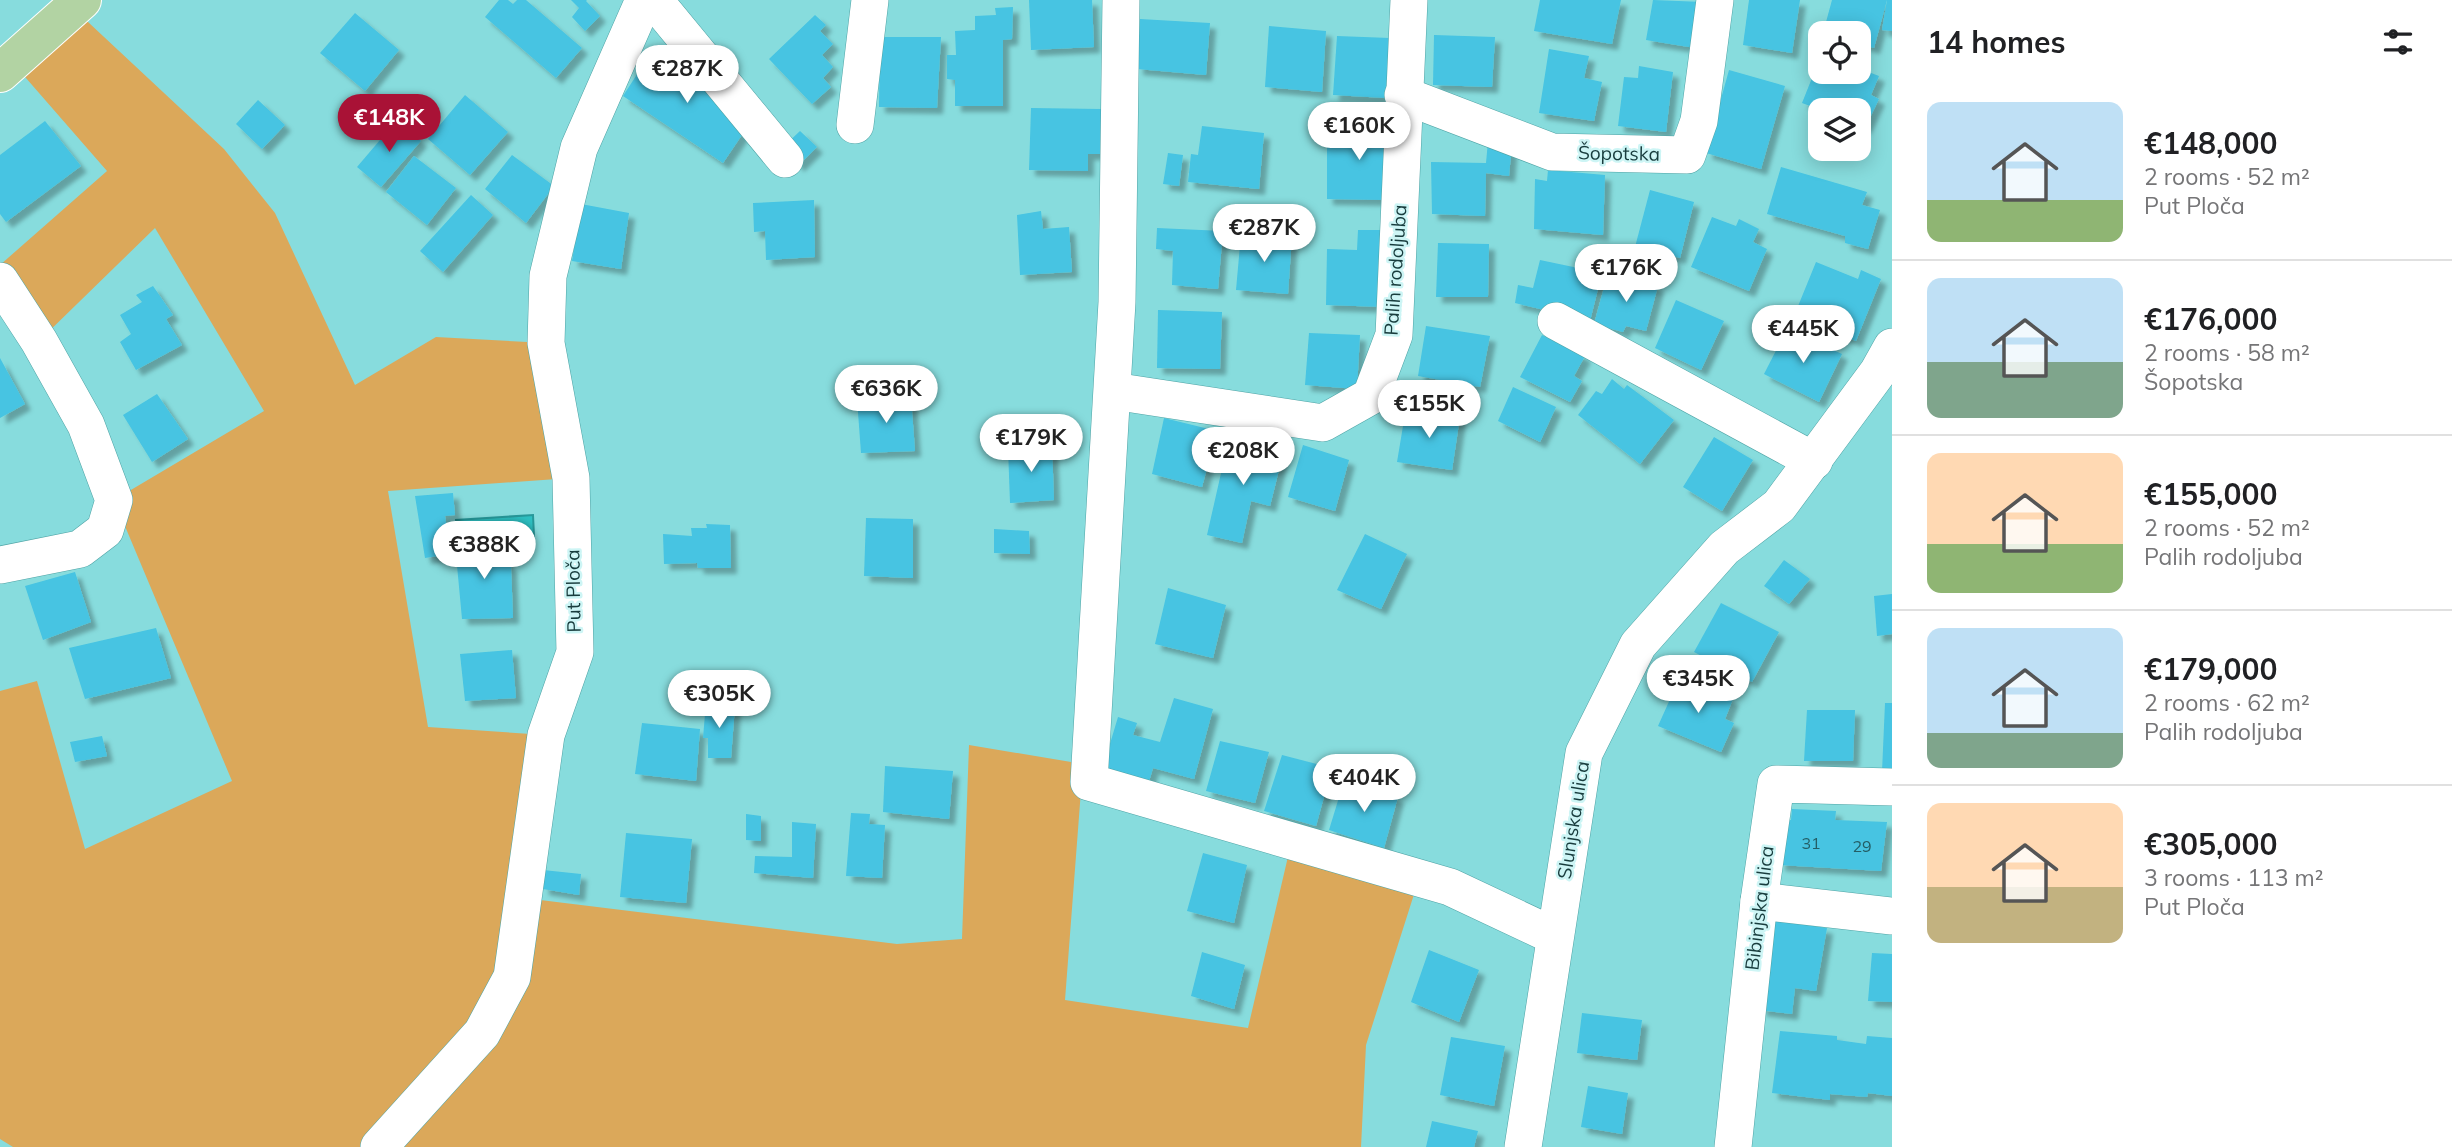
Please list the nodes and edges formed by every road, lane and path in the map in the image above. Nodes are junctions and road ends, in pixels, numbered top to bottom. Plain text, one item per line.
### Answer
1 (82, 0) edge
2 (644, 0) edge
3 (654, 0) edge
4 (870, 0) edge
5 (1121, 0) edge
6 (1409, 0) edge
7 (1715, 0) edge
8 (0, 73) edge
9 (1403, 95) junction
10 (855, 125) dead end
11 (785, 159) dead end
12 (0, 281) edge
13 (1556, 321) dead end
14 (1892, 347) edge
15 (1113, 391) junction
16 (1814, 461) junction
17 (0, 565) edge
18 (1892, 787) edge
19 (1759, 901) junction
20 (1892, 916) edge
21 (1554, 936) junction
22 (1527, 1146) edge
23 (379, 1147) edge
24 (1733, 1147) edge

1 - 8 main road
2 - 23 street, Put Ploča
3 - 11 street
4 - 10 street
5 - 15 street
6 - 9 street, Palih rodoljuba
7 - 9 street, Šopotska
9 - 15 street, Palih rodoljuba
12 - 17 street
13 - 16 street
14 - 16 street, Slunjska ulica
15 - 21 street
16 - 21 street, Slunjska ulica
18 - 19 street, Bibinjska ulica
19 - 20 street
19 - 24 street, Bibinjska ulica
21 - 22 street, Slunjska ulica

